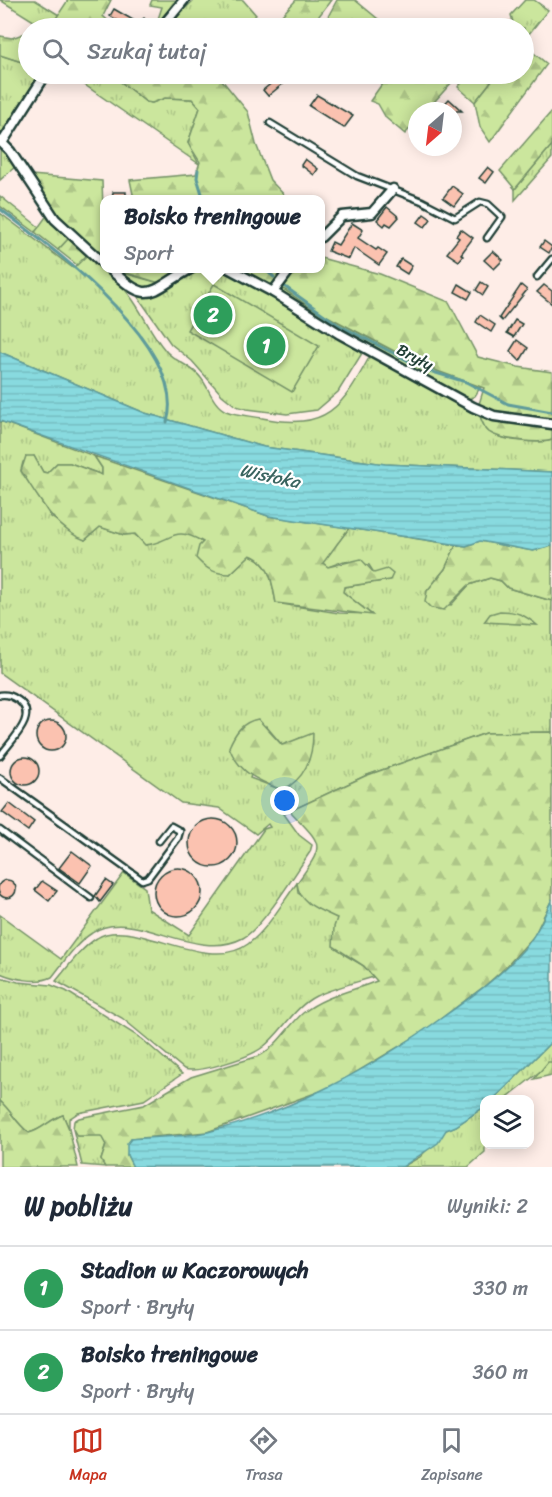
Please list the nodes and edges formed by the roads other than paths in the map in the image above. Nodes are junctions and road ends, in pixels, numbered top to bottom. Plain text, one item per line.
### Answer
1 (184, 0) edge
2 (169, 18) edge
3 (39, 84) edge
4 (270, 123) dead end
5 (1, 142) edge
6 (393, 189) junction
7 (325, 233) edge
8 (487, 238) dead end
9 (552, 259) edge
10 (100, 260) edge
11 (114, 273) edge
12 (184, 273) edge
13 (237, 273) edge
14 (287, 273) edge
15 (537, 277) dead end
16 (273, 292) junction
17 (552, 424) edge
18 (0, 695) edge
19 (2, 748) edge
20 (0, 756) edge
21 (0, 778) edge
22 (0, 830) edge
23 (159, 841) dead end
24 (92, 898) dead end

1 - 2 street
3 - 5 street
4 - 6 lane
5 - 10 street
6 - 7 street
6 - 8 lane
9 - 15 lane
11 - 12 street
13 - 16 street, Bryły
14 - 16 street
16 - 17 street, Bryły
18 - 19 lane
19 - 20 lane
21 - 23 lane
22 - 24 lane

